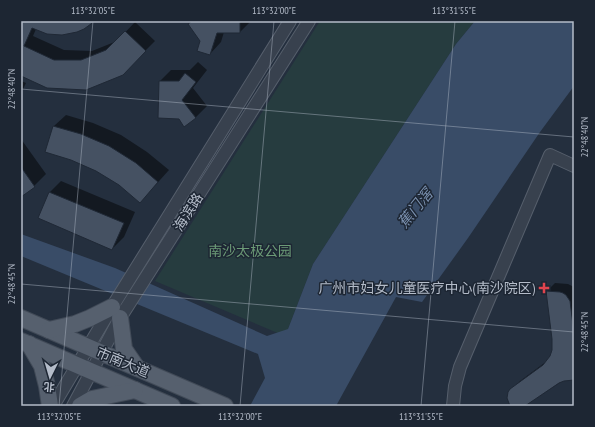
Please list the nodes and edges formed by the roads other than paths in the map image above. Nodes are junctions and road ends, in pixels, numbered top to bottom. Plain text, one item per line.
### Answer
1 (290, 21) edge
2 (309, 21) edge
3 (574, 166) edge
4 (116, 313) junction
5 (21, 318) edge
6 (49, 330) junction
7 (25, 342) edge
8 (95, 350) junction
9 (84, 368) junction
10 (137, 368) junction
11 (135, 390) junction
12 (50, 406) edge
13 (53, 406) edge
14 (73, 406) edge
15 (80, 406) edge
16 (172, 406) edge
17 (225, 406) edge
18 (453, 406) edge

1 - 4 street, 海滨路
2 - 4 street, 海滨路
3 - 18 street
4 - 6 main road
4 - 8 street, 海滨路
4 - 10 main road
5 - 6 main road, 市南大道
6 - 8 main road, 市南大道
7 - 9 main road, 市南大道
7 - 12 main road
8 - 9 street, 海滨路
8 - 10 main road, 市南大道
9 - 11 main road, 市南大道
9 - 13 street, 海滨路
9 - 14 street, 海滨路
10 - 17 main road, 市南大道
11 - 15 main road
11 - 16 main road, 市南大道

